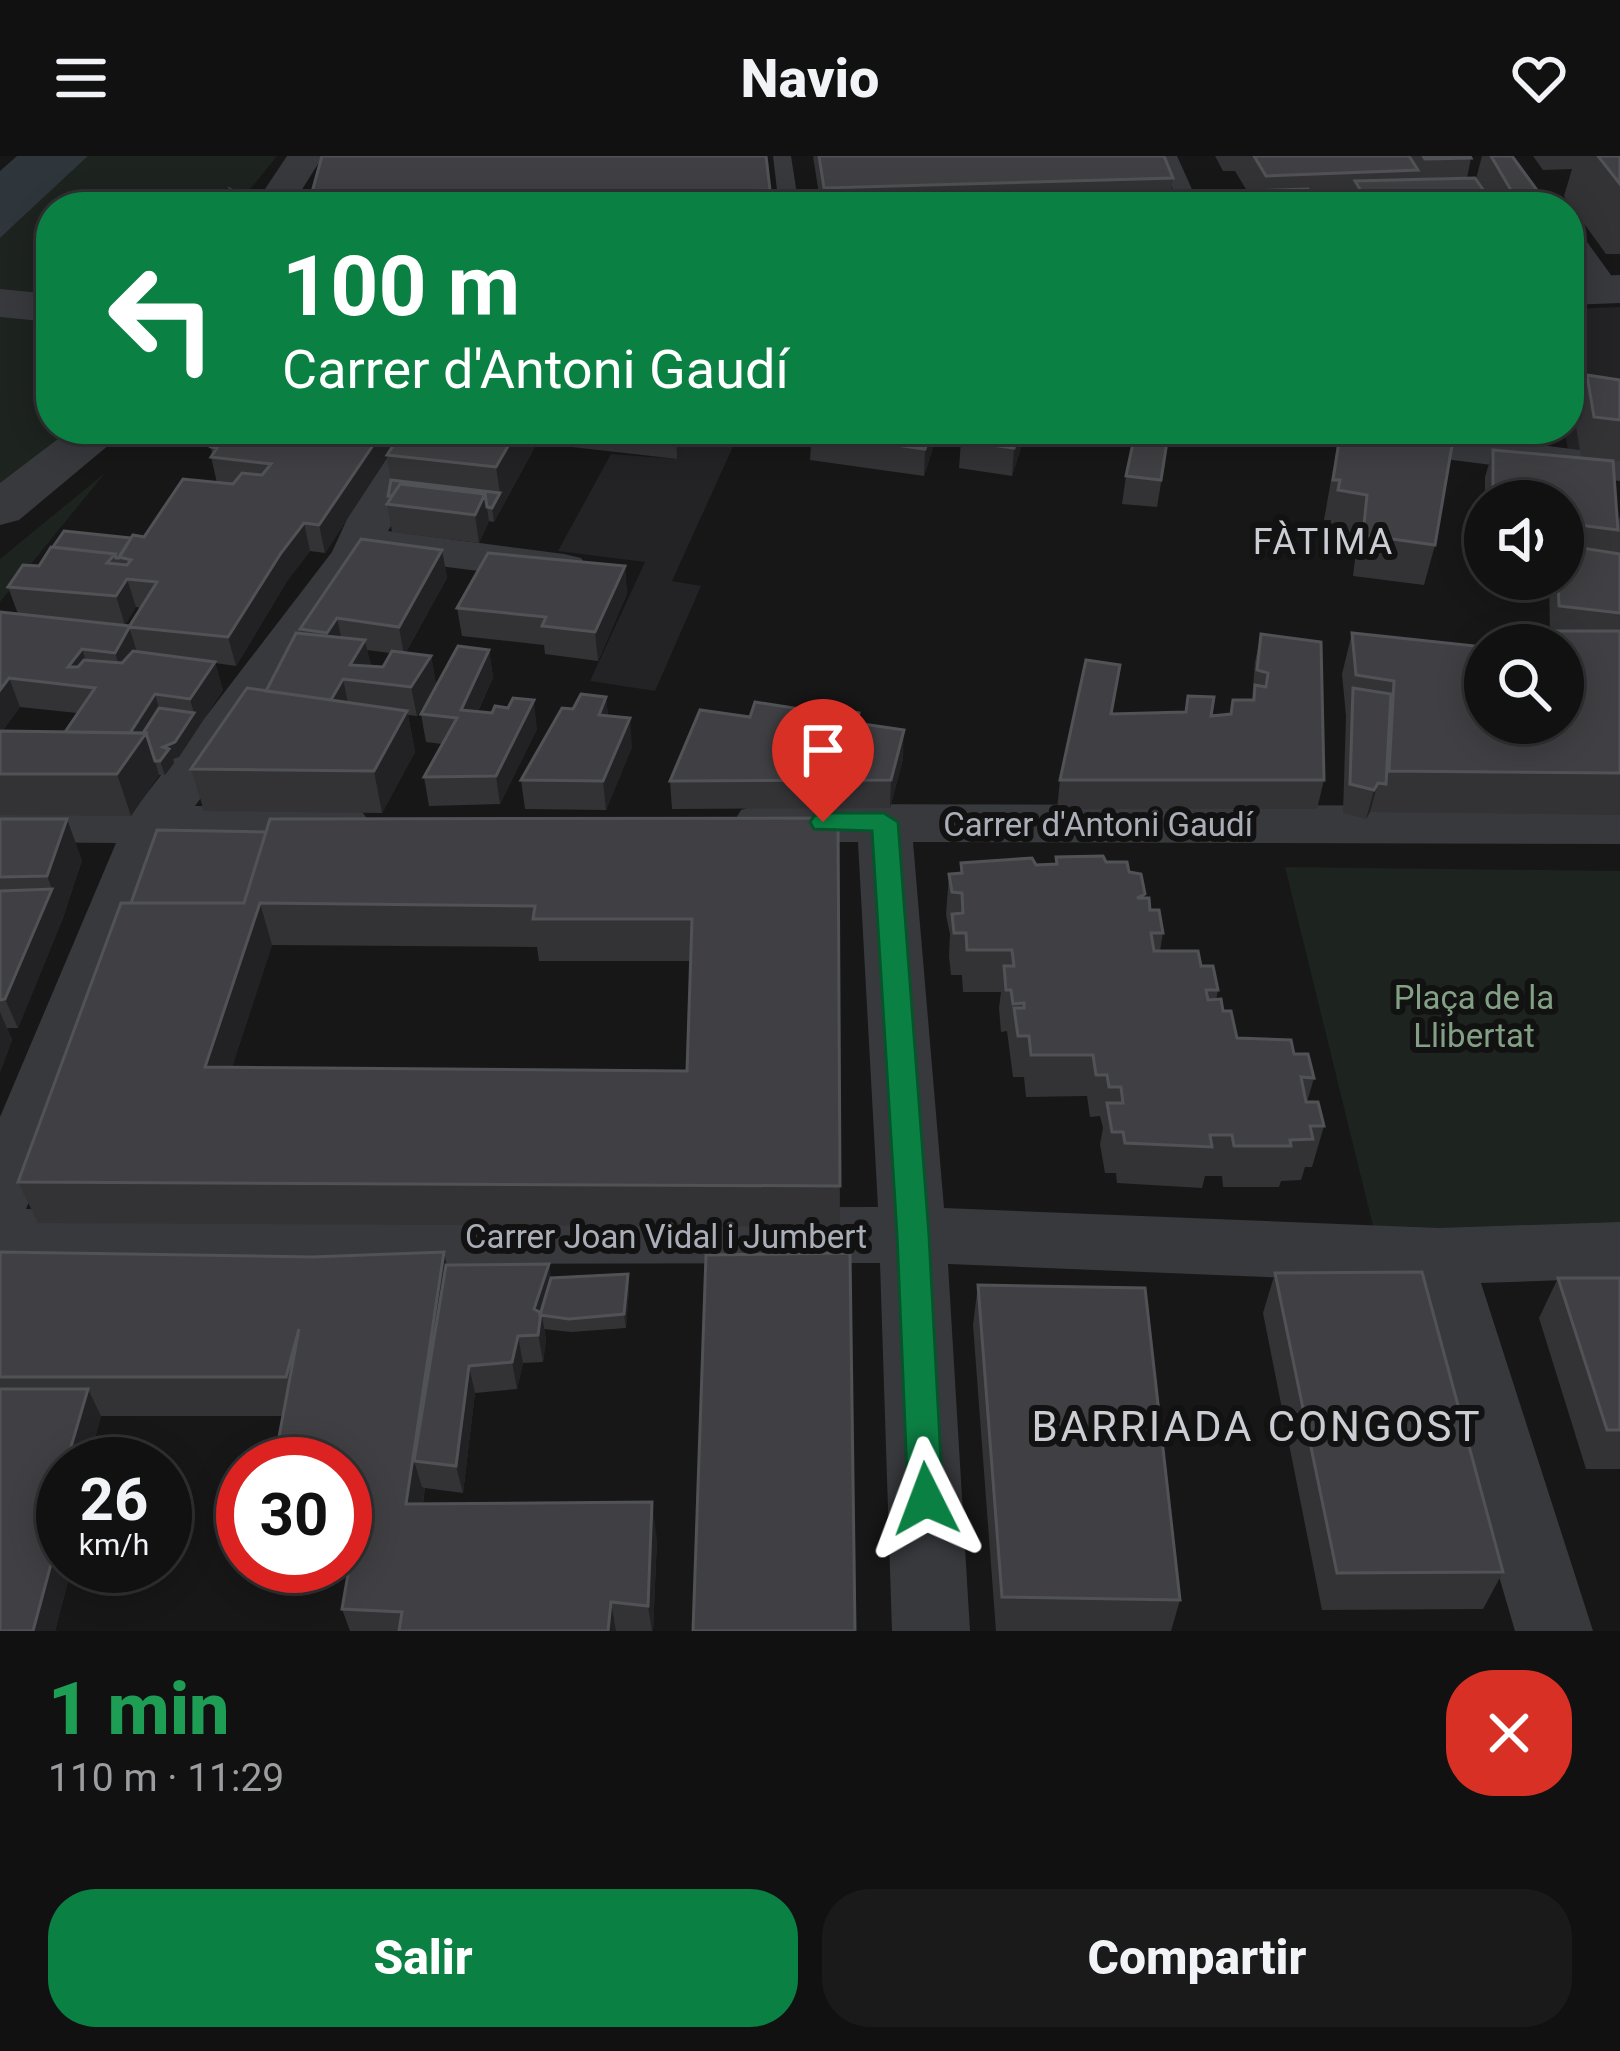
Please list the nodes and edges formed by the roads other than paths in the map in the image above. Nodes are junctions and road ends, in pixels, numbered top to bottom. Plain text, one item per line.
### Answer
1 (305, 156) edge
2 (782, 156) edge
3 (1168, 156) edge
4 (282, 192) edge
5 (787, 192) edge
6 (1184, 192) edge
7 (0, 304) edge
8 (36, 307) edge
9 (0, 319) edge
10 (36, 321) edge
11 (84, 444) edge
12 (419, 444) edge
13 (1429, 444) edge
14 (1620, 468) edge
15 (0, 509) edge
16 (359, 541) junction
17 (613, 575) edge
18 (884, 822) junction
19 (0, 823) edge
20 (707, 823) edge
21 (1620, 825) edge
22 (405, 826) edge
23 (150, 828) junction
24 (0, 1195) edge
25 (913, 1235) junction
26 (0, 1237) edge
27 (1620, 1250) edge
28 (1439, 1256) junction
29 (931, 1631) edge
30 (1554, 1631) edge

1 - 4 street
2 - 5 lane
3 - 6 lane
7 - 8 street
9 - 10 street
11 - 15 street
12 - 16 street
13 - 14 street
16 - 17 street
16 - 23 street
18 - 20 street, Carrer d'Antoni Gaudí
18 - 21 street, Carrer d'Antoni Gaudí
18 - 25 street
19 - 23 street
22 - 23 street
23 - 24 street
25 - 26 street, Carrer Joan Vidal i Jumbert
25 - 28 street, Carrer Joan Vidal i Jumbert
25 - 29 street
27 - 28 street, Carrer Joan Vidal i Jumbert
28 - 30 street

